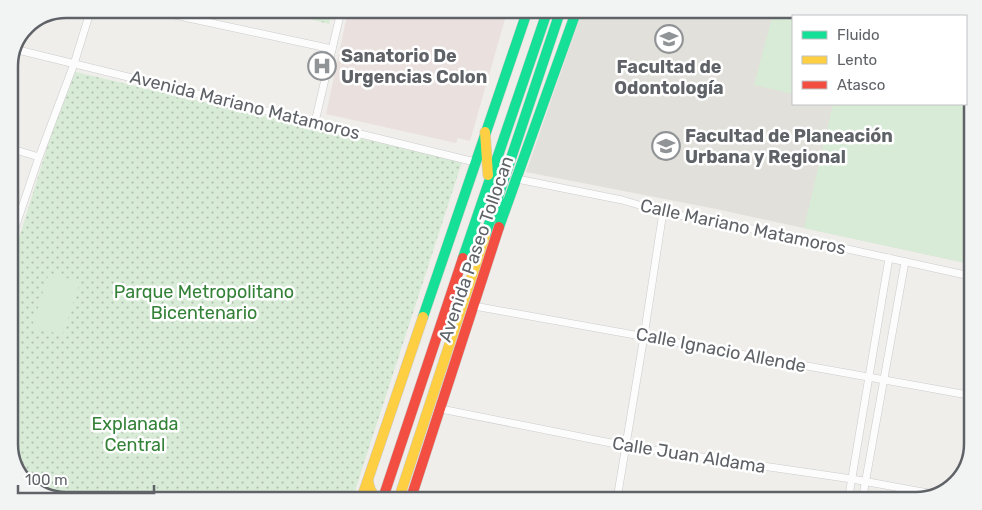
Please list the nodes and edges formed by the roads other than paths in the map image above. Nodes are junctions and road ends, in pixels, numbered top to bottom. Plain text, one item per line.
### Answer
1 (88, 18) edge
2 (189, 18) edge
3 (339, 18) edge
4 (525, 18) edge
5 (545, 18) edge
6 (558, 18) edge
7 (574, 18) edge
8 (332, 49) junction
9 (20, 50) edge
10 (74, 64) junction
11 (316, 122) junction
12 (485, 132) junction
13 (18, 150) edge
14 (39, 156) junction
15 (475, 162) junction
16 (516, 179) junction
17 (488, 182) junction
18 (508, 201) junction
19 (662, 212) junction
20 (18, 219) edge
21 (490, 220) junction
22 (889, 258) junction
23 (905, 262) junction
24 (964, 275) edge
25 (474, 306) junction
26 (644, 336) junction
27 (869, 378) junction
28 (884, 381) junction
29 (964, 395) edge
30 (441, 409) junction
31 (626, 446) junction
32 (852, 479) junction
33 (368, 481) junction
34 (866, 482) junction
35 (364, 492) edge
36 (372, 492) edge
37 (385, 492) edge
38 (401, 492) edge
39 (412, 492) edge
40 (618, 492) edge
41 (850, 492) edge
42 (864, 492) edge
43 (922, 492) edge

1 - 10 street
2 - 8 street
3 - 8 street
4 - 12 main road, Avenida Paseo Tollocan
5 - 17 main road, Avenida Paseo Tollocan
6 - 21 main road, Avenida Paseo Tollocan
7 - 16 main road, Avenida Paseo Tollocan
8 - 11 street
9 - 10 street, Avenida Mariano Matamoros
10 - 11 street, Avenida Mariano Matamoros
10 - 14 street
11 - 15 street, Avenida Mariano Matamoros
12 - 15 main road, Avenida Paseo Tollocan
12 - 17 main road
13 - 14 street
14 - 20 street
15 - 33 main road, Avenida Paseo Tollocan
16 - 18 main road, Avenida Paseo Tollocan
16 - 19 street, Calle Mariano Matamoros
17 - 37 main road, Avenida Paseo Tollocan
18 - 21 main road
18 - 25 main road, Avenida Paseo Tollocan
19 - 22 street, Calle Mariano Matamoros
19 - 26 street
21 - 38 main road, Avenida Paseo Tollocan
22 - 23 street, Calle Mariano Matamoros
22 - 27 street
23 - 24 street, Calle Mariano Matamoros
23 - 28 street
25 - 26 street, Calle Ignacio Allende
25 - 30 main road, Avenida Paseo Tollocan
26 - 27 street, Calle Ignacio Allende
26 - 31 street
27 - 28 street, Calle Ignacio Allende
27 - 32 street
28 - 29 street, Calle Ignacio Allende
28 - 34 street
30 - 31 street, Calle Juan Aldama
30 - 39 main road, Avenida Paseo Tollocan
31 - 32 street, Calle Juan Aldama
31 - 40 street
32 - 34 street, Calle Juan Aldama
32 - 41 street
33 - 35 main road, Avenida Paseo Tollocan
33 - 36 main road
34 - 42 street
34 - 43 street, Calle Juan Aldama

